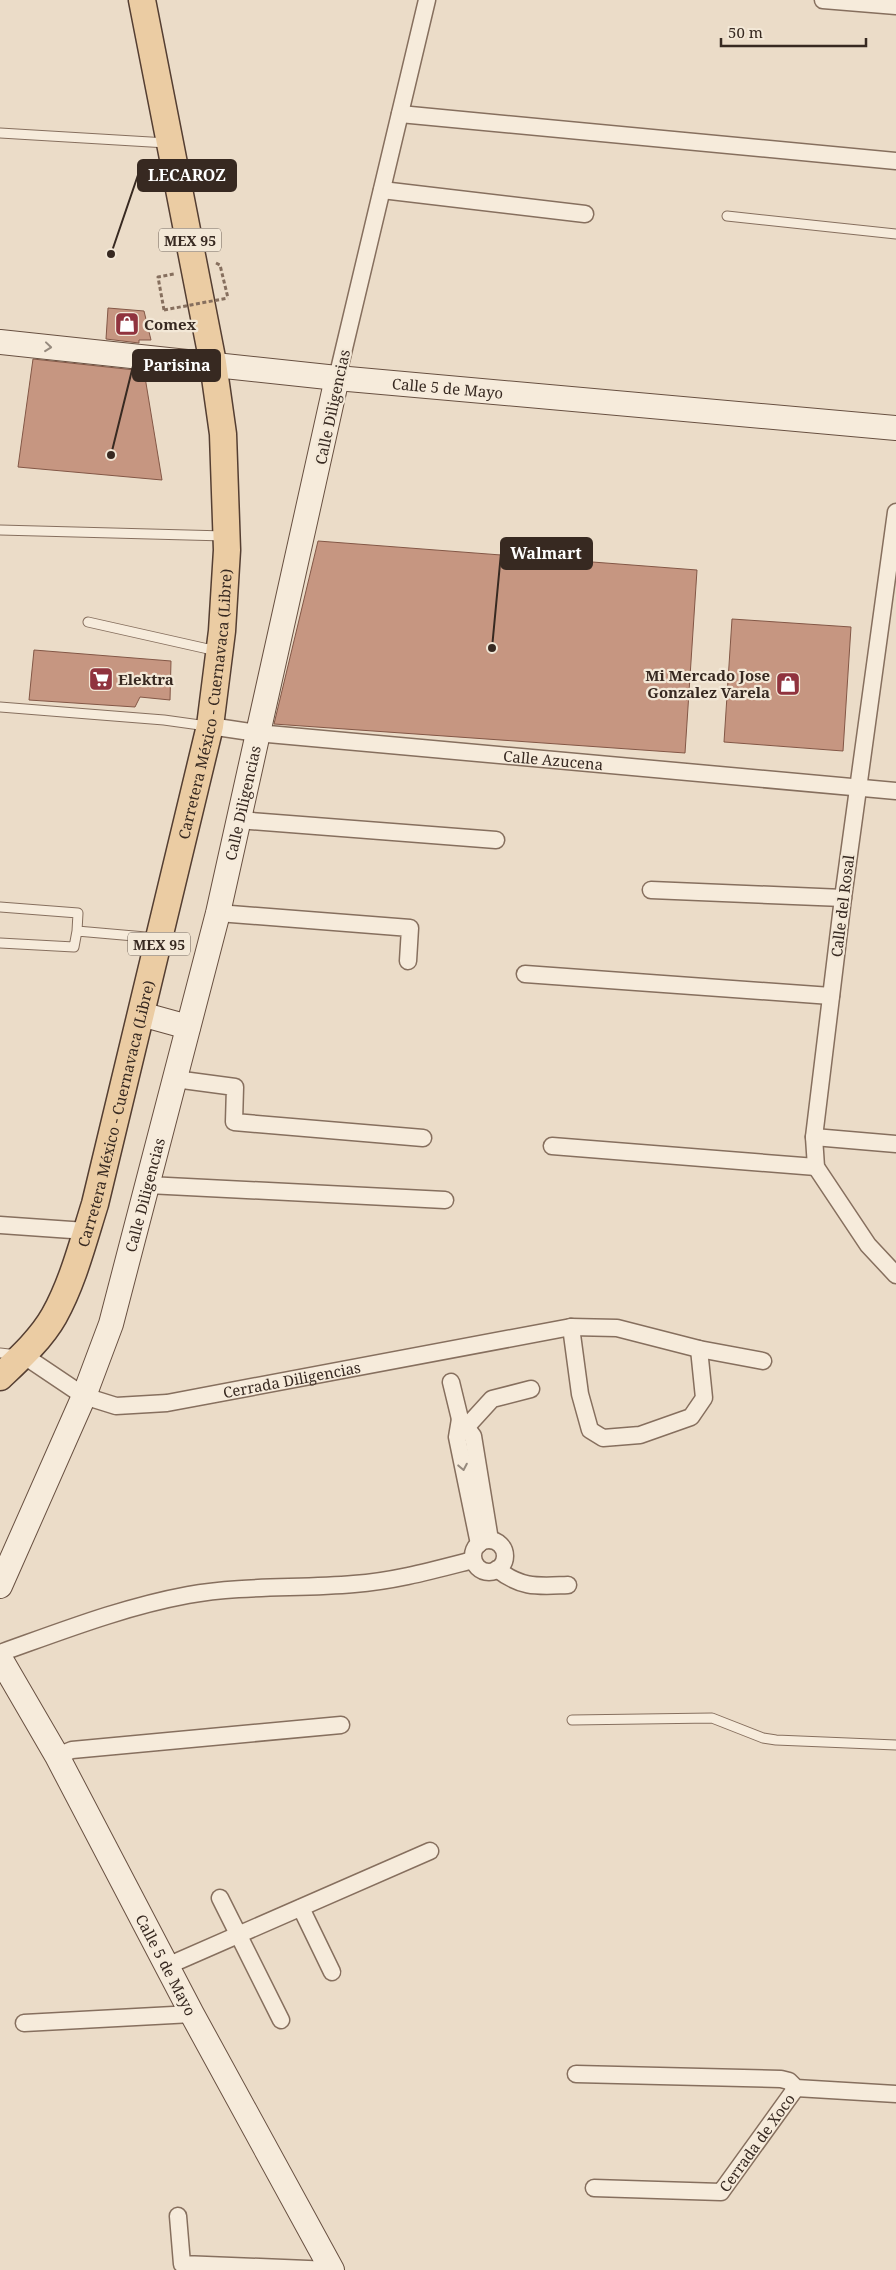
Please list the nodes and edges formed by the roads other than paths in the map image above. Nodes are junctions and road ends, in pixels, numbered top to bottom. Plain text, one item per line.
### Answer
1 (142, 0) edge
2 (427, 0) edge
3 (823, 0) edge
4 (896, 6) edge
5 (400, 114) junction
6 (0, 133) edge
7 (170, 143) junction
8 (896, 161) edge
9 (382, 190) junction
10 (585, 214) dead end
11 (727, 216) dead end
12 (896, 234) edge
13 (0, 342) edge
14 (213, 363) junction
15 (337, 378) junction
16 (896, 428) edge
17 (896, 512) edge
18 (0, 530) edge
19 (227, 536) junction
20 (88, 622) dead end
21 (219, 651) junction
22 (0, 707) edge
23 (210, 726) junction
24 (257, 733) junction
25 (858, 787) junction
26 (896, 791) edge
27 (238, 820) junction
28 (496, 840) dead end
29 (651, 890) dead end
30 (843, 898) junction
31 (0, 908) edge
32 (218, 913) junction
33 (77, 931) junction
34 (160, 938) junction
35 (0, 942) edge
36 (408, 962) dead end
37 (525, 974) dead end
38 (831, 996) junction
39 (141, 1014) junction
40 (188, 1027) junction
41 (174, 1079) junction
42 (814, 1137) junction
43 (423, 1138) dead end
44 (896, 1144) edge
45 (552, 1146) dead end
46 (816, 1167) junction
47 (148, 1185) junction
48 (445, 1200) dead end
49 (0, 1225) edge
50 (86, 1231) junction
51 (896, 1275) edge
52 (571, 1327) junction
53 (699, 1349) junction
54 (12, 1354) edge
55 (764, 1361) dead end
56 (0, 1377) edge
57 (451, 1382) dead end
58 (531, 1389) dead end
59 (84, 1396) junction
60 (461, 1428) junction
61 (484, 1542) junction
62 (473, 1560) junction
63 (498, 1570) junction
64 (568, 1585) dead end
65 (0, 1586) edge
66 (0, 1653) edge
67 (0, 1658) edge
68 (572, 1720) dead end
69 (341, 1725) dead end
70 (896, 1745) edge
71 (57, 1756) junction
72 (430, 1851) dead end
73 (220, 1898) dead end
74 (301, 1908) junction
75 (237, 1936) junction
76 (167, 1966) junction
77 (332, 1972) dead end
78 (192, 2014) junction
79 (281, 2020) dead end
80 (24, 2023) dead end
81 (576, 2074) dead end
82 (796, 2088) junction
83 (896, 2094) edge
84 (594, 2188) dead end
85 (178, 2216) dead end
86 (332, 2270) edge

1 - 7 main road, Carretera México - Cuernavaca (Libre) / MEX 95
2 - 5 street, Calle Diligencias
3 - 4 street
5 - 8 street
5 - 9 street, Calle Diligencias
6 - 7 lane
7 - 14 main road, Carretera México - Cuernavaca (Libre) / MEX 95
9 - 10 street
9 - 15 street, Calle Diligencias
11 - 12 lane
13 -> 14 street, Calle 5 de Mayo
14 - 15 street, Calle 5 de Mayo
14 - 19 main road, Carretera México - Cuernavaca (Libre) / MEX 95
15 - 16 street, Calle 5 de Mayo
15 - 24 street, Calle Diligencias
17 - 25 street, Calle del Rosal
18 - 19 lane
19 - 21 main road, Carretera México - Cuernavaca (Libre) / MEX 95
20 - 21 lane
21 - 23 main road, Carretera México - Cuernavaca (Libre) / MEX 95
22 - 23 lane
23 - 24 street, Calle Azucena
23 - 34 main road, Carretera México - Cuernavaca (Libre) / MEX 95
24 - 25 street, Calle Azucena
24 - 27 street, Calle Diligencias
25 - 26 street, Calle Azucena
25 - 30 street, Calle del Rosal
27 - 28 street
27 - 32 street, Calle Diligencias
29 - 30 street
30 - 38 street, Calle del Rosal
31 - 33 lane
32 - 36 street
32 - 40 street, Calle Diligencias
33 - 34 lane
33 - 35 lane
34 - 39 main road, Carretera México - Cuernavaca (Libre) / MEX 95
37 - 38 street
38 - 42 street, Calle del Rosal
39 - 40 street
39 - 50 main road, Carretera México - Cuernavaca (Libre) / MEX 95
40 - 41 street, Calle Diligencias
41 - 43 street
41 - 47 street, Calle Diligencias
42 - 44 street
42 - 46 street, Calle del Rosal
45 - 46 street
46 - 51 street, Calle del Rosal
47 - 48 street
47 - 59 street, Calle Diligencias
49 - 50 street
50 - 54 main road, Carretera México - Cuernavaca (Libre) / MEX 95
52 - 53 street, Cerrada Diligencias
52 - 53 street
52 - 59 street, Cerrada Diligencias
53 - 55 street, Cerrada Diligencias
54 - 56 main road, Carretera México - Cuernavaca (Libre) / MEX 95
54 - 59 street, Cerrada Diligencias
57 - 60 street
58 - 60 street
59 - 65 street, Calle Diligencias
60 - 61 street
61 - 62 street
61 - 63 street
62 - 63 street
62 - 66 street
63 - 64 street
67 - 71 street, Calle 5 de Mayo
68 - 70 lane
69 - 71 street
71 - 76 street, Calle 5 de Mayo
72 - 74 street
73 - 75 street
74 - 75 street
74 - 77 street
75 - 76 street
75 - 79 street
76 - 78 street, Calle 5 de Mayo
78 - 80 street
78 - 86 street, Calle 5 de Mayo
81 - 82 street, Cerrada de Xoco
82 - 83 street, Cerrada de Xoco
82 - 84 street, Cerrada de Xoco
85 - 86 street

